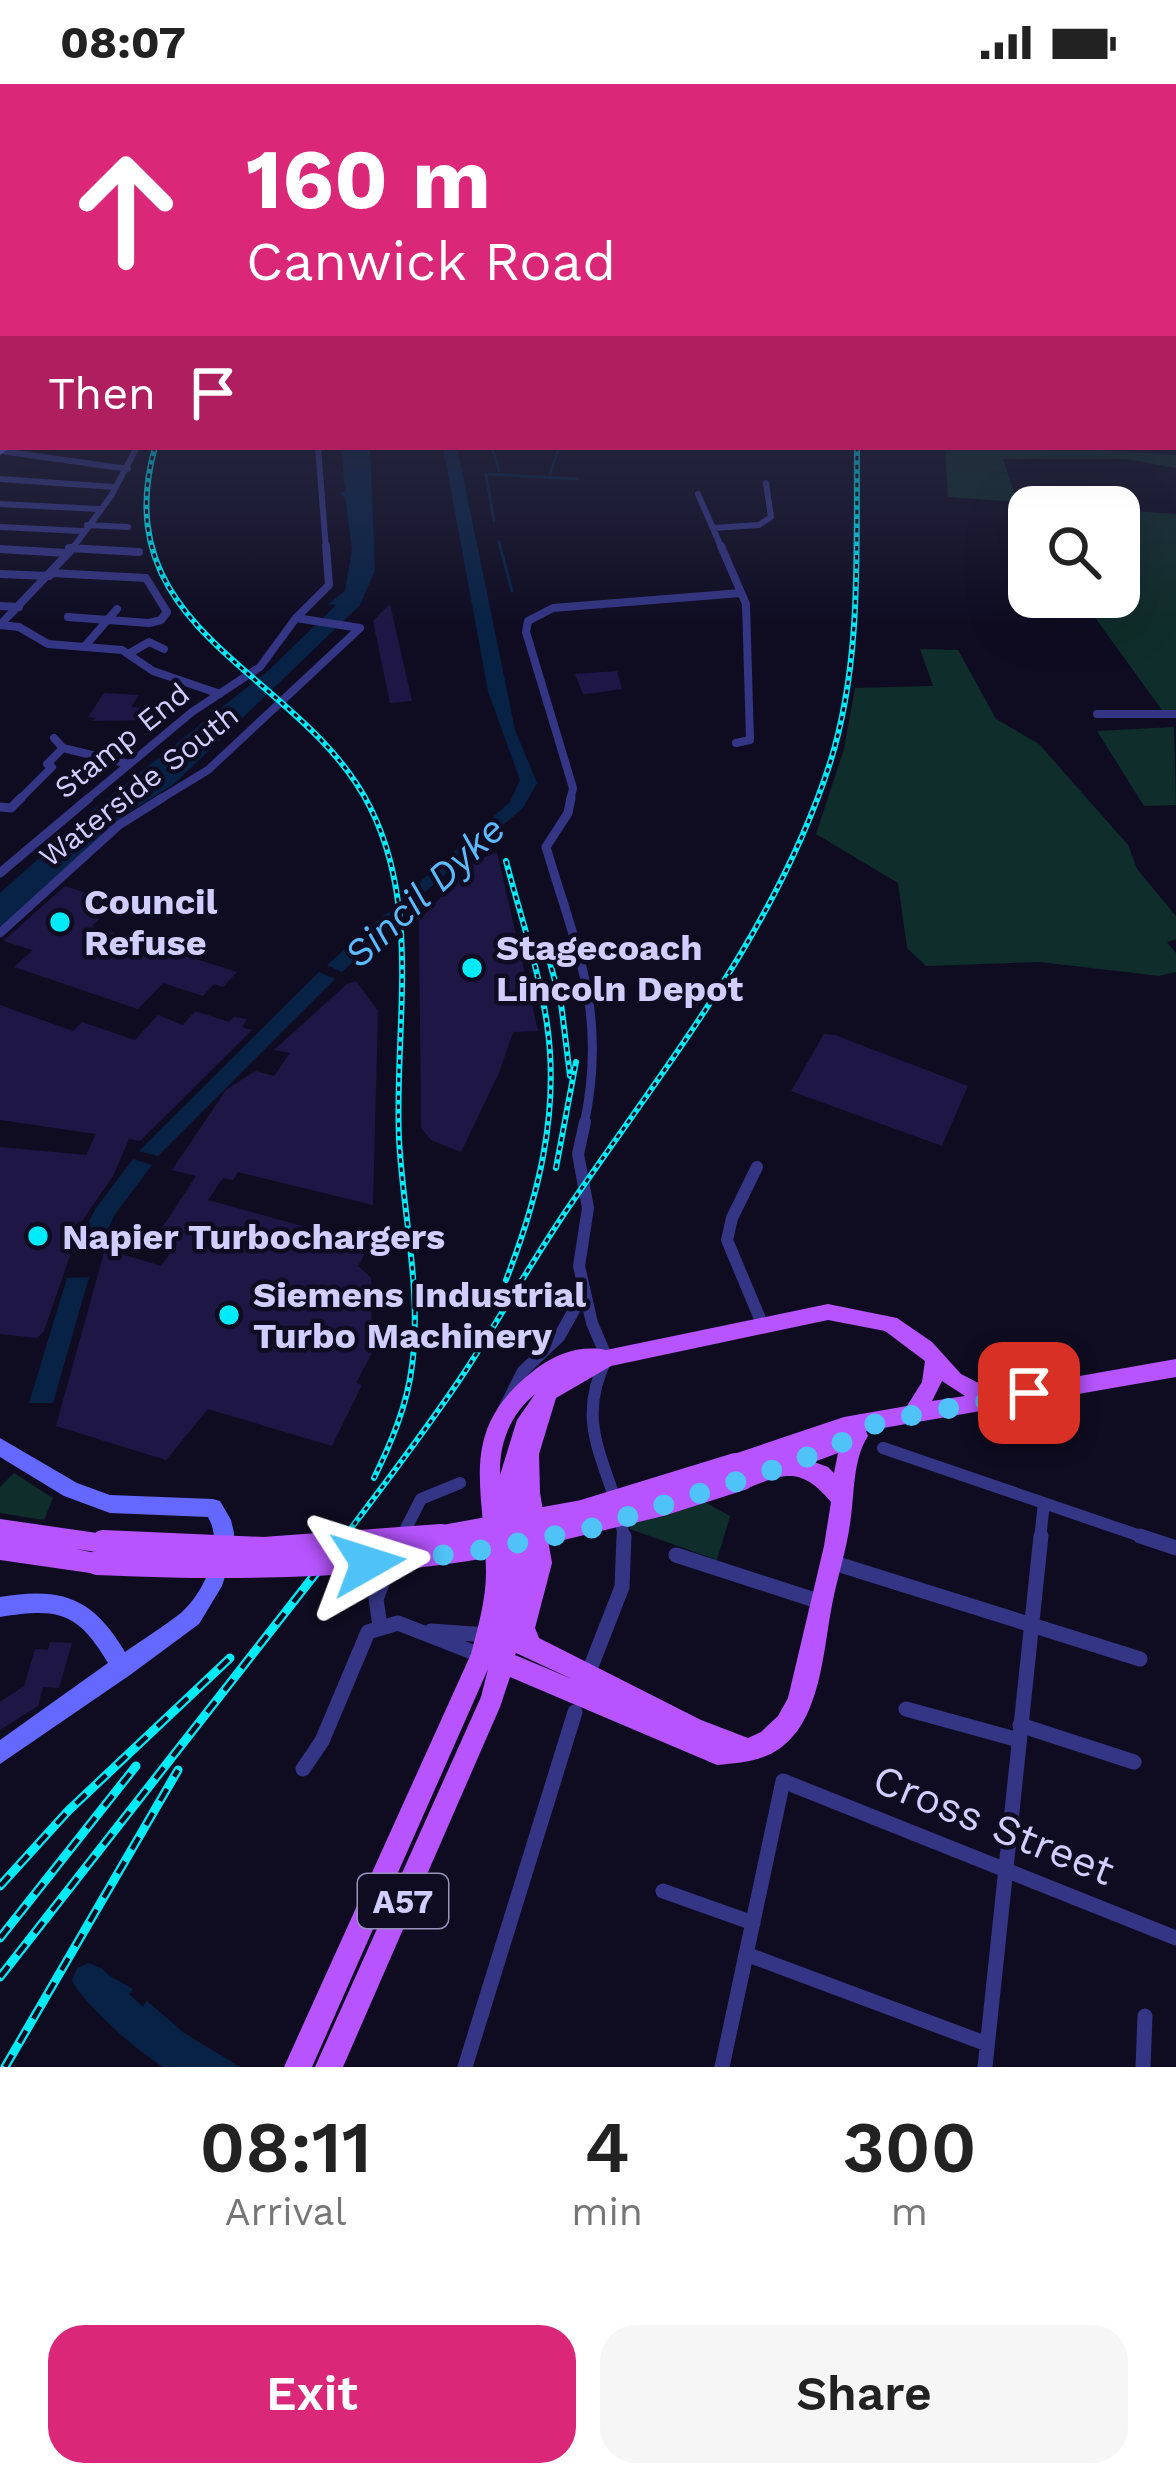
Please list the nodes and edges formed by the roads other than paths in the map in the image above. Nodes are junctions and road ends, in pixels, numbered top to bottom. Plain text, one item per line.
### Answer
1 (3, 450) edge
2 (136, 450) edge
3 (318, 450) edge
4 (128, 469) junction
5 (0, 479) edge
6 (766, 483) dead end
7 (114, 487) junction
8 (698, 494) dead end
9 (0, 504) edge
10 (99, 509) junction
11 (0, 527) edge
12 (128, 527) dead end
13 (85, 528) junction
14 (713, 528) junction
15 (0, 550) edge
16 (68, 550) junction
17 (139, 552) dead end
18 (0, 574) edge
19 (50, 574) junction
20 (741, 593) junction
21 (0, 606) edge
22 (19, 607) junction
23 (117, 609) dead end
24 (68, 616) dead end
25 (296, 618) junction
26 (107, 620) junction
27 (0, 625) edge
28 (86, 646) junction
29 (164, 649) dead end
30 (130, 653) junction
31 (220, 694) junction
32 (1097, 714) dead end
33 (1176, 714) edge
34 (54, 738) dead end
35 (750, 740) junction
36 (736, 743) dead end
37 (767, 745) dead end
38 (63, 748) junction
39 (128, 764) junction
40 (0, 807) edge
41 (0, 873) edge
42 (0, 933) edge
43 (757, 1166) dead end
44 (583, 1294) junction
45 (763, 1326) junction
46 (935, 1357) junction
47 (607, 1358) junction
48 (1176, 1369) edge
49 (992, 1400) junction
50 (503, 1412) junction
51 (914, 1412) junction
52 (878, 1422) junction
53 (855, 1437) junction
54 (906, 1438) dead end
55 (0, 1447) edge
56 (883, 1448) dead end
57 (901, 1454) junction
58 (788, 1465) junction
59 (739, 1471) junction
60 (460, 1483) dead end
61 (842, 1497) junction
62 (1044, 1503) junction
63 (0, 1529) edge
64 (1176, 1548) edge
65 (0, 1549) edge
66 (100, 1552) junction
67 (676, 1555) dead end
68 (831, 1562) junction
69 (821, 1602) junction
70 (0, 1606) edge
71 (1032, 1624) junction
72 (380, 1626) junction
73 (502, 1647) junction
74 (1140, 1659) dead end
75 (123, 1668) junction
76 (582, 1693) junction
77 (906, 1709) dead end
78 (1019, 1732) junction
79 (0, 1754) edge
80 (1134, 1762) dead end
81 (303, 1768) dead end
82 (1005, 1873) junction
83 (663, 1891) dead end
84 (753, 1922) junction
85 (1176, 1938) edge
86 (746, 1954) junction
87 (1145, 2016) dead end
88 (987, 2044) junction
89 (298, 2067) edge
90 (329, 2067) edge
91 (465, 2067) edge
92 (722, 2067) edge
93 (985, 2067) edge
94 (1143, 2067) edge

1 - 4 street
2 - 4 street
3 - 25 street, Stamp End
4 - 7 street
5 - 7 street
6 - 14 street
7 - 10 street
8 - 14 street
9 - 10 street
10 - 13 street
11 - 13 street
12 - 13 street
13 - 16 street
14 - 20 street
15 - 16 street
16 - 17 street
16 - 19 street
18 - 19 street
19 - 22 street
19 - 26 street
20 - 35 street
20 - 44 street
21 - 22 street
22 - 27 street
23 - 26 street
24 - 26 street
25 - 31 street, Stamp End
25 - 42 street, Waterside South
26 - 28 street
27 - 28 street
28 - 30 street
29 - 30 street
30 - 31 street
31 - 39 street, Stamp End
32 - 33 street
34 - 38 street
35 - 36 street
35 - 37 street
38 - 39 street
38 - 40 street
39 - 41 street, Stamp End
43 - 45 street
44 - 47 street
44 - 50 street
45 - 46 main road, A57
45 - 47 main road, A57
46 - 49 main road, A57
46 - 51 main road
47 - 50 main road, A57
47 - 73 main road, A57
47 - 76 street
48 - 49 main road
49 - 51 main road
50 - 73 main road, A57
51 - 52 main road
52 - 53 main road
52 - 59 main road
53 - 58 main road
53 - 61 main road
54 - 57 street
55 - 75 main road
56 - 57 street
57 - 62 street
58 - 59 main road
58 - 61 main road
59 - 66 main road, bridge
60 - 72 street
61 - 68 main road
62 - 64 street
62 - 71 street
63 - 66 main road
65 - 66 main road
67 - 69 street
68 - 69 main road
68 - 71 street
69 - 76 main road
70 - 75 main road
71 - 74 street
71 - 78 street
72 - 73 street
72 - 81 street
73 - 76 main road
73 - 89 main road, A57
73 - 90 main road, A57
75 - 79 main road
76 - 91 street
77 - 78 street
78 - 80 street
78 - 82 street
82 - 84 street, Cross Street
82 - 85 street, Cross Street
82 - 88 street
83 - 84 street
84 - 86 street
86 - 88 street
86 - 92 street
87 - 94 street
88 - 93 street

